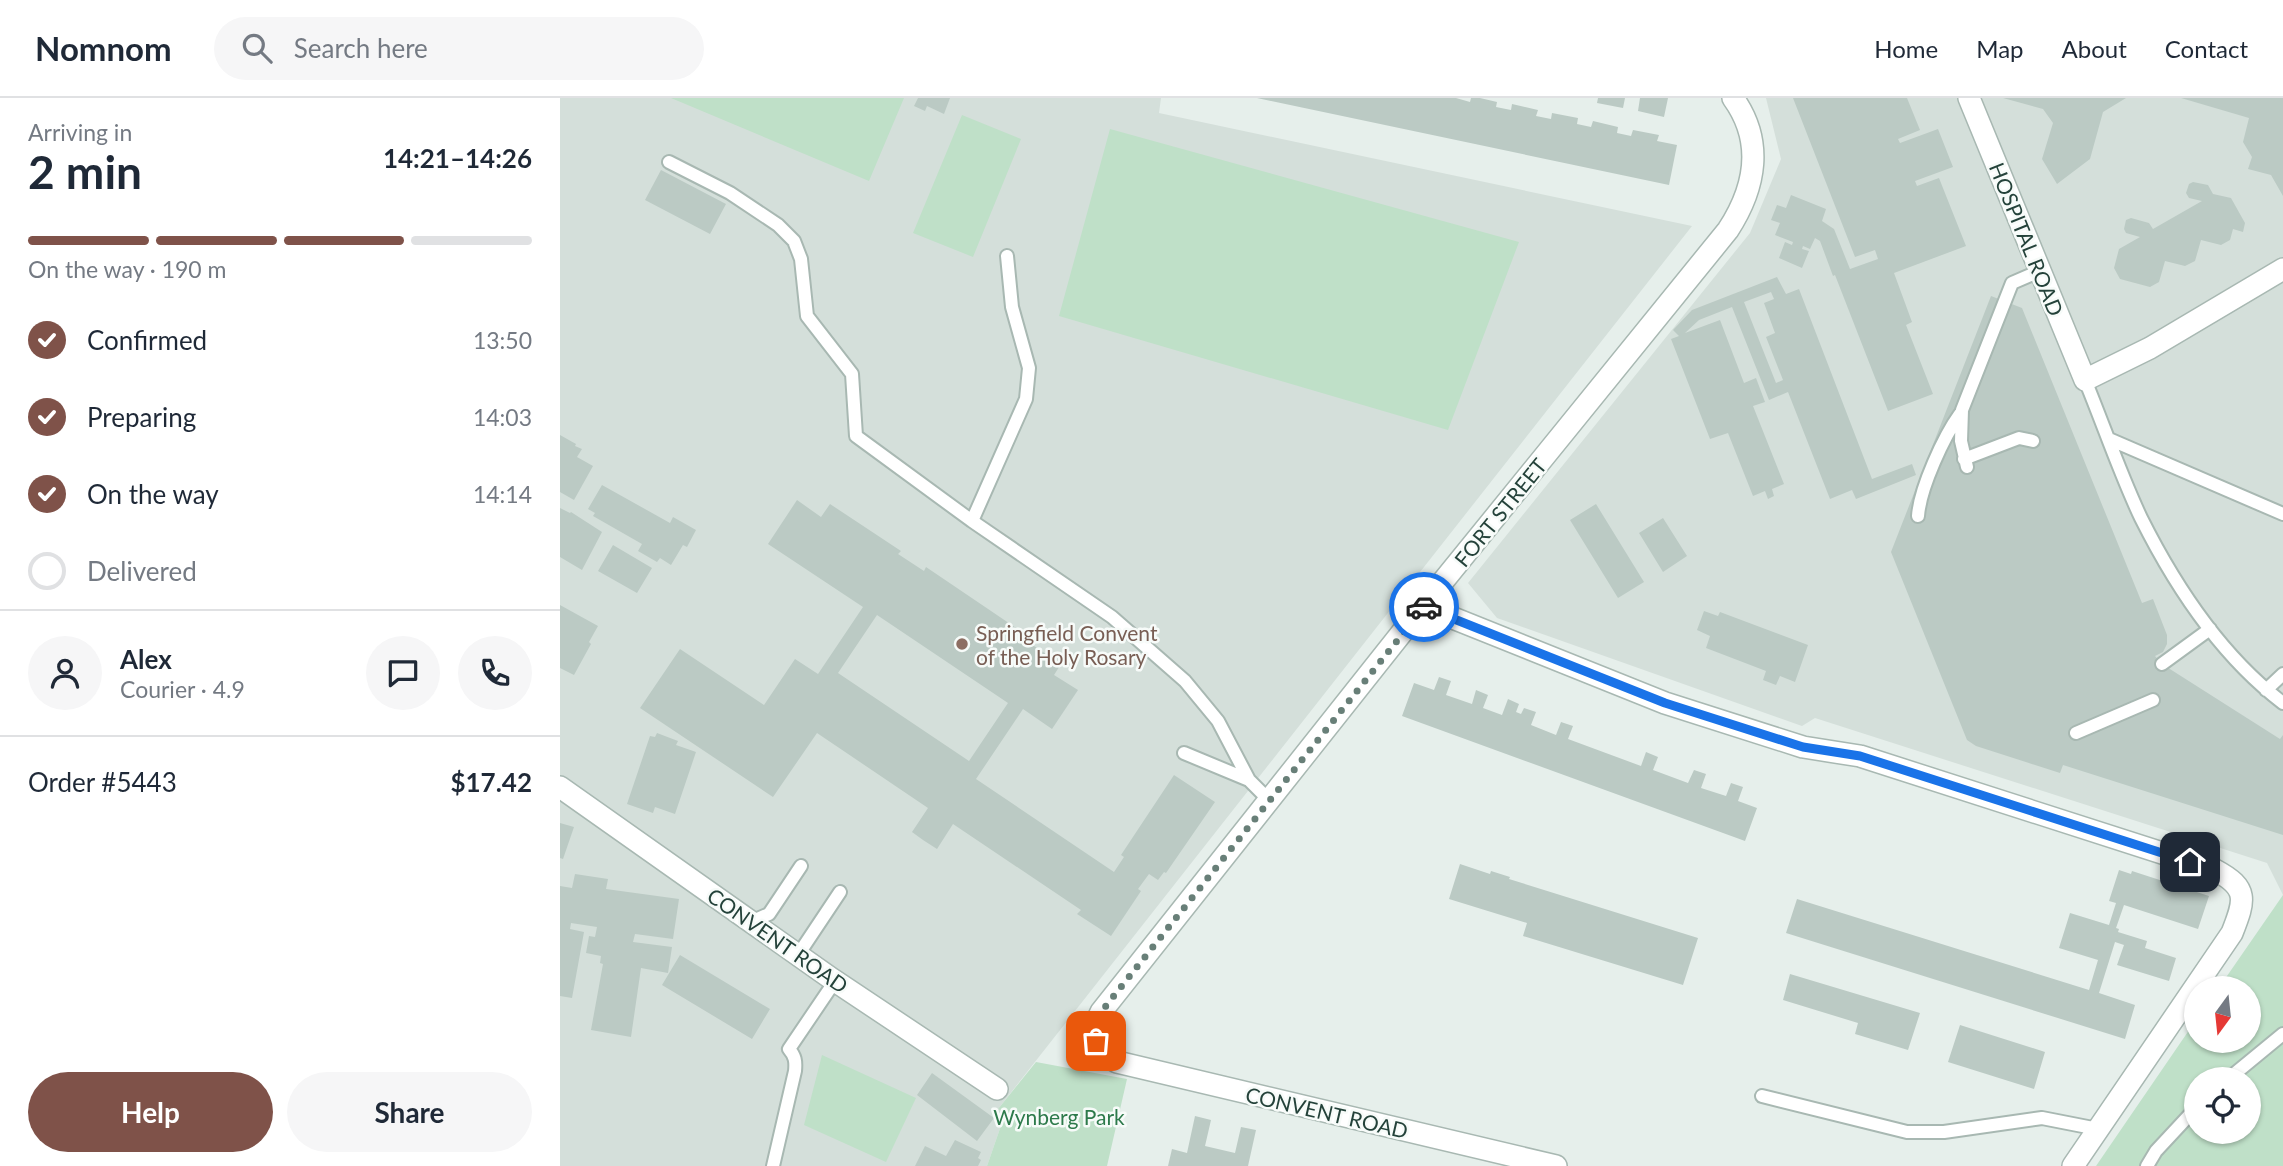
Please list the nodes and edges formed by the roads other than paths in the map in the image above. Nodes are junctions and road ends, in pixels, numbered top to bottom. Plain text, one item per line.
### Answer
1 (1732, 98) edge
2 (1969, 98) edge
3 (669, 162) dead end
4 (1007, 256) dead end
5 (2283, 269) edge
6 (2040, 271) junction
7 (2085, 380) junction
8 (1962, 411) junction
9 (2109, 439) junction
10 (2033, 441) dead end
11 (2283, 514) edge
12 (1918, 516) dead end
13 (972, 521) junction
14 (1423, 606) junction
15 (2210, 629) junction
16 (2161, 664) dead end
17 (2283, 674) edge
18 (2266, 690) junction
19 (2153, 700) dead end
20 (2283, 703) edge
21 (2076, 733) dead end
22 (1184, 753) dead end
23 (1249, 780) junction
24 (560, 787) edge
25 (1269, 800) junction
26 (801, 866) dead end
27 (840, 892) dead end
28 (745, 917) junction
29 (798, 955) junction
30 (835, 981) junction
31 (1101, 1012) joint
32 (2283, 1034) edge
33 (2243, 1067) edge
34 (997, 1089) dead end
35 (1762, 1096) dead end
36 (2184, 1121) edge
37 (2098, 1129) junction
38 (773, 1166) edge
39 (1556, 1166) edge
40 (2073, 1166) edge
41 (2147, 1166) edge

1 - 14 street, FORT STREET
2 - 6 street, HOSPITAL ROAD
3 - 13 lane
4 - 13 lane
5 - 7 street
6 - 7 street, HOSPITAL ROAD
6 - 8 lane
7 - 9 lane
8 - 10 lane
8 - 12 lane
9 - 11 lane
9 - 15 lane
13 - 23 lane
14 - 25 street, FORT STREET
14 - 37 street
15 - 16 lane
15 - 18 lane
17 - 18 lane
18 - 20 lane
19 - 21 lane
22 - 23 lane
23 - 25 lane
24 - 28 street, CONVENT ROAD
25 - 31 street, FORT STREET
26 - 28 lane
27 - 29 lane
28 - 29 street, CONVENT ROAD
29 - 30 street, CONVENT ROAD
30 - 34 street, CONVENT ROAD
30 - 38 lane
31 - 39 street, CONVENT ROAD
32 - 33 lane
35 - 37 lane
36 - 41 lane
37 - 40 street

